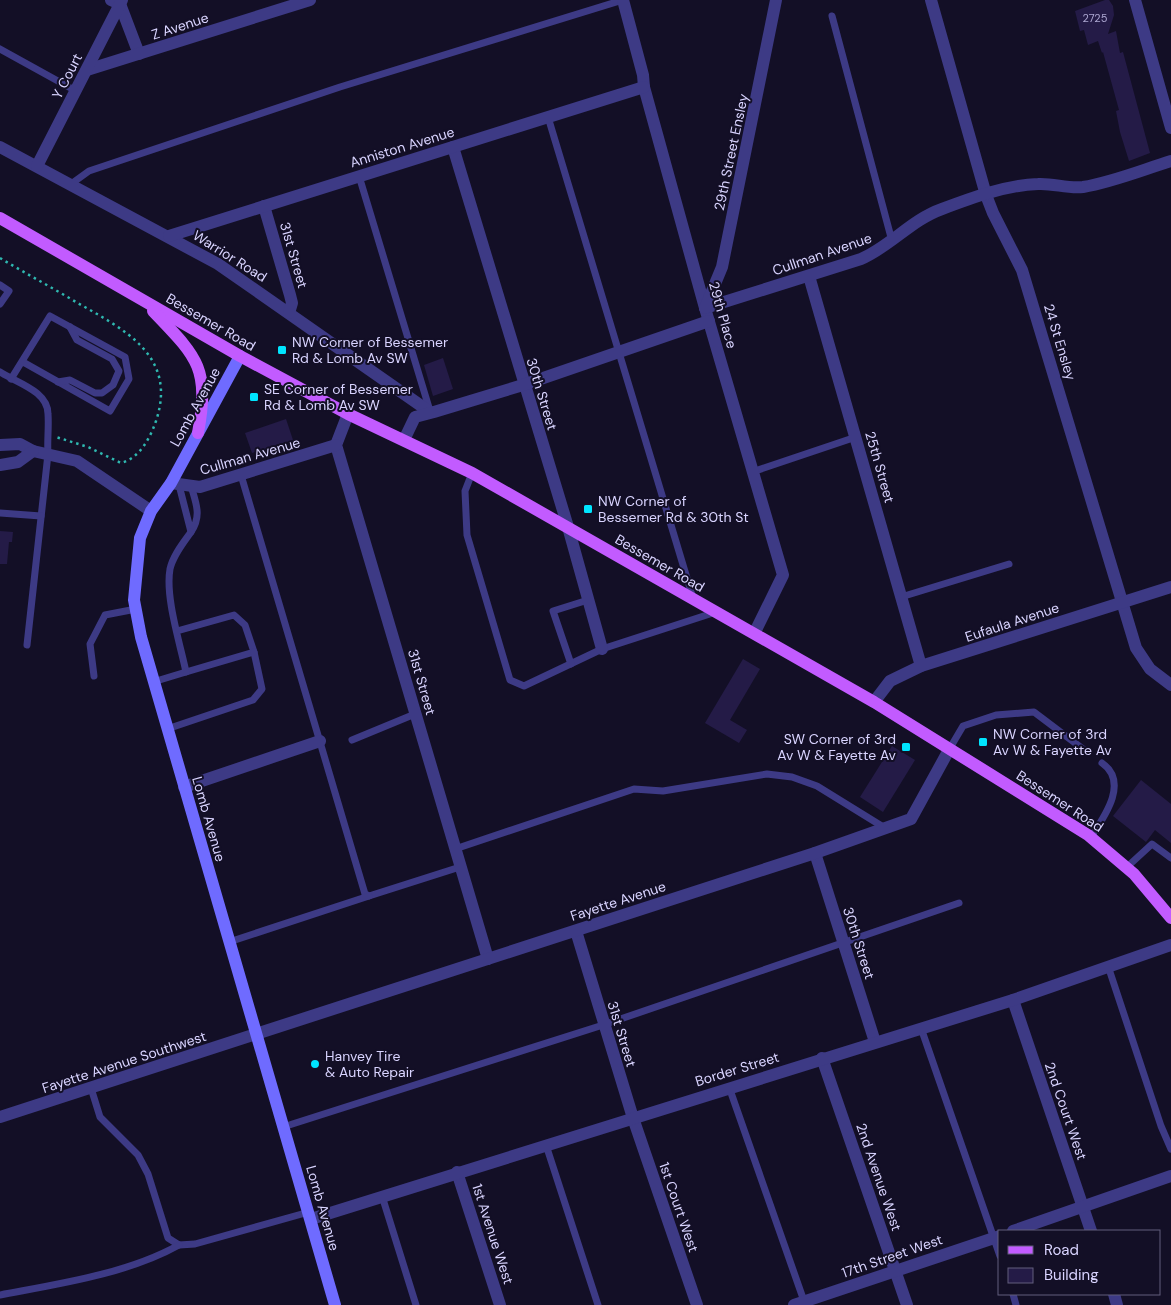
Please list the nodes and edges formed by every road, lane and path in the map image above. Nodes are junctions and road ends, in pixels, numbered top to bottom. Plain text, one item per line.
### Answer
1 (310, 0) edge
2 (623, 0) edge
3 (776, 0) edge
4 (931, 0) edge
5 (1135, 0) edge
6 (118, 2) edge
7 (832, 16) dead end
8 (0, 49) edge
9 (139, 54) junction
10 (87, 70) junction
11 (644, 87) junction
12 (76, 91) junction
13 (548, 117) junction
14 (1171, 128) edge
15 (0, 147) edge
16 (453, 147) junction
17 (1171, 161) edge
18 (37, 166) junction
19 (359, 176) junction
20 (71, 184) junction
21 (986, 195) junction
22 (264, 206) junction
23 (0, 218) edge
24 (169, 236) junction
25 (892, 241) junction
26 (0, 258) edge
27 (808, 276) junction
28 (0, 285) edge
29 (143, 300) junction
30 (0, 304) edge
31 (705, 308) junction
32 (289, 313) junction
33 (709, 321) junction
34 (70, 327) junction
35 (618, 353) junction
36 (240, 356) junction
37 (23, 362) junction
38 (0, 372) edge
39 (11, 379) junction
40 (58, 382) junction
41 (523, 386) junction
42 (430, 412) junction
43 (348, 414) junction
44 (198, 433) junction
45 (56, 437) dead end
46 (856, 437) junction
47 (404, 440) junction
48 (0, 445) edge
49 (336, 445) junction
50 (33, 451) junction
51 (48, 454) junction
52 (0, 464) edge
53 (752, 472) junction
54 (472, 473) junction
55 (241, 475) junction
56 (180, 484) junction
57 (151, 511) junction
58 (0, 513) edge
59 (41, 516) junction
60 (568, 527) junction
61 (191, 532) junction
62 (1009, 564) dead end
63 (1171, 587) edge
64 (901, 598) junction
65 (693, 599) junction
66 (588, 600) junction
67 (1122, 602) junction
68 (136, 609) junction
69 (716, 612) junction
70 (177, 632) junction
71 (755, 632) junction
72 (28, 645) dead end
73 (602, 649) junction
74 (254, 652) junction
75 (571, 664) junction
76 (921, 666) junction
77 (186, 672) junction
78 (94, 676) dead end
79 (154, 682) junction
80 (1171, 685) edge
81 (874, 702) junction
82 (415, 714) junction
83 (167, 729) junction
84 (320, 740) junction
85 (352, 740) dead end
86 (950, 748) junction
87 (1088, 752) dead end
88 (1102, 762) dead end
89 (184, 787) junction
90 (887, 829) junction
91 (1091, 837) junction
92 (455, 849) junction
93 (815, 853) junction
94 (1171, 858) edge
95 (460, 867) junction
96 (1127, 868) junction
97 (369, 896) junction
98 (959, 903) dead end
99 (1171, 918) edge
100 (576, 931) junction
101 (229, 942) junction
102 (843, 942) junction
103 (1171, 945) edge
104 (488, 959) junction
105 (1108, 966) junction
106 (1013, 1000) junction
107 (603, 1025) junction
108 (921, 1028) junction
109 (256, 1034) junction
110 (875, 1042) junction
111 (822, 1058) junction
112 (91, 1088) junction
113 (729, 1088) junction
114 (0, 1118) edge
115 (633, 1118) junction
116 (283, 1127) junction
117 (545, 1144) junction
118 (1171, 1149) edge
119 (457, 1172) junction
120 (1171, 1176) edge
121 (382, 1196) junction
122 (1083, 1208) junction
123 (310, 1215) junction
124 (1016, 1230) edge
125 (1092, 1230) edge
126 (997, 1237) edge
127 (179, 1245) junction
128 (896, 1271) junction
129 (0, 1295) edge
130 (801, 1304) edge
131 (336, 1305) edge
132 (416, 1305) edge
133 (500, 1305) edge
134 (598, 1305) edge
135 (698, 1305) edge
136 (907, 1305) edge

1 - 9 street, Z Avenue
2 - 11 street, 29th Place
2 - 20 lane
3 - 31 street, 29th Street Ensley
4 - 21 street, 24 St Ensley
5 - 14 street
6 - 9 street
6 - 10 street, Y Court
7 - 25 lane
8 - 12 lane
9 - 10 street, Z Avenue
10 - 12 street, Y Court
11 - 13 street, Anniston Avenue
11 - 31 street, 29th Place
12 - 18 street, Y Court
13 - 16 street, Anniston Avenue
13 - 35 lane
15 - 18 street, Warrior Road
16 - 19 street, Anniston Avenue
16 - 41 street, 30th Street
17 - 21 street, Cullman Avenue
18 - 20 street, Warrior Road
19 - 22 street, Anniston Avenue
19 - 42 lane
20 - 24 street, Warrior Road
21 - 25 street, Cullman Avenue
21 - 67 street, 24 St Ensley
22 - 24 street, Anniston Avenue
22 - 32 street, 31st Street
23 - 29 main road, Bessemer Road
24 - 32 street, Warrior Road
25 - 27 street, Cullman Avenue
26 - 45 path
27 - 31 street, Cullman Avenue
27 - 46 street, 25th Street
28 - 30 lane
29 - 36 main road, Bessemer Road
29 - 44 main road
31 - 33 street, 29th Place
32 - 42 street, Warrior Road
33 - 35 street
33 - 53 street, 29th Place
34 - 37 lane
34 - 40 lane
34 - 40 lane
35 - 41 street
35 - 65 lane
36 - 43 main road, Bessemer Road
36 - 44 main road, Lomb Avenue
37 - 39 lane
37 - 40 lane
38 - 39 lane
39 - 51 lane
41 - 42 street
41 - 60 street, 30th Street
42 - 47 street
43 - 47 main road, Bessemer Road
43 - 49 street
44 - 56 main road, Lomb Avenue
46 - 53 lane
46 - 64 street, 25th Street
47 - 54 main road, Bessemer Road
48 - 50 street
49 - 55 street, Cullman Avenue
49 - 82 street, 31st Street
50 - 51 street
50 - 52 street
51 - 57 street
51 - 59 lane
53 - 71 street, 29th Place
54 - 60 main road, Bessemer Road
54 - 75 lane
55 - 56 street, Cullman Avenue
55 - 84 lane
56 - 57 main road, Lomb Avenue
56 - 61 lane
56 - 61 lane
57 - 68 main road, Lomb Avenue
58 - 59 lane
59 - 72 lane
60 - 65 main road, Bessemer Road
60 - 66 street, 30th Street
61 - 70 lane
62 - 64 lane
63 - 67 street, Eufaula Avenue
64 - 76 street, 25th Street
65 - 69 main road, Bessemer Road
66 - 73 street, 30th Street
66 - 75 lane
67 - 76 street, Eufaula Avenue
67 - 80 street, 24 St Ensley
68 - 78 lane
68 - 79 main road, Lomb Avenue
69 - 71 main road, Bessemer Road
69 - 73 lane
70 - 74 lane
70 - 77 lane
71 - 81 main road, Bessemer Road
73 - 75 lane
74 - 77 lane
74 - 83 lane
76 - 81 street, Eufaula Avenue
77 - 79 lane
79 - 83 main road, Lomb Avenue
81 - 86 main road, Bessemer Road
82 - 85 lane
82 - 92 street, 31st Street
83 - 89 main road, Lomb Avenue
84 - 89 street
84 - 97 lane
86 - 87 lane
86 - 90 street, Fayette Avenue
86 - 91 main road, Bessemer Road
88 - 91 lane
89 - 101 main road, Lomb Avenue
90 - 92 lane
90 - 93 street, Fayette Avenue
91 - 96 main road, Bessemer Road
92 - 95 street, 31st Street
93 - 100 street, Fayette Avenue
93 - 102 street, 30th Street
94 - 96 lane
95 - 97 lane
95 - 104 street, 31st Street
96 - 99 main road, Bessemer Road
97 - 101 lane
98 - 102 lane
100 - 104 street, Fayette Avenue
100 - 107 street, 31st Street
101 - 109 main road, Lomb Avenue
102 - 107 lane
102 - 110 street, 30th Street
103 - 105 street, Border Street
104 - 109 street, Fayette Avenue
105 - 106 street, Border Street
105 - 118 lane
106 - 108 street, Border Street
106 - 122 street, 2nd Court West
107 - 115 street, 31st Street
107 - 116 lane
108 - 110 street, Border Street
108 - 126 lane
109 - 112 street, Fayette Avenue Southwest
109 - 116 main road, Lomb Avenue
110 - 111 street, Border Street
111 - 113 street, Border Street
111 - 128 street, 2nd Avenue West
112 - 114 street, Fayette Avenue Southwest
112 - 127 lane
113 - 115 street, Border Street
113 - 130 lane
115 - 117 street, Border Street
115 - 135 street, 1st Court West
116 - 123 main road, Lomb Avenue
117 - 119 street, Border Street
117 - 134 lane
119 - 121 street, Border Street
119 - 133 street, 1st Avenue West
120 - 122 street
121 - 123 street, Border Street
121 - 132 lane
122 - 124 street
122 - 125 street, 2nd Court West
123 - 127 lane
123 - 131 main road, Lomb Avenue
126 - 128 street, 17th Street West
127 - 129 lane
128 - 130 street, 17th Street West
128 - 136 street, 2nd Avenue West

